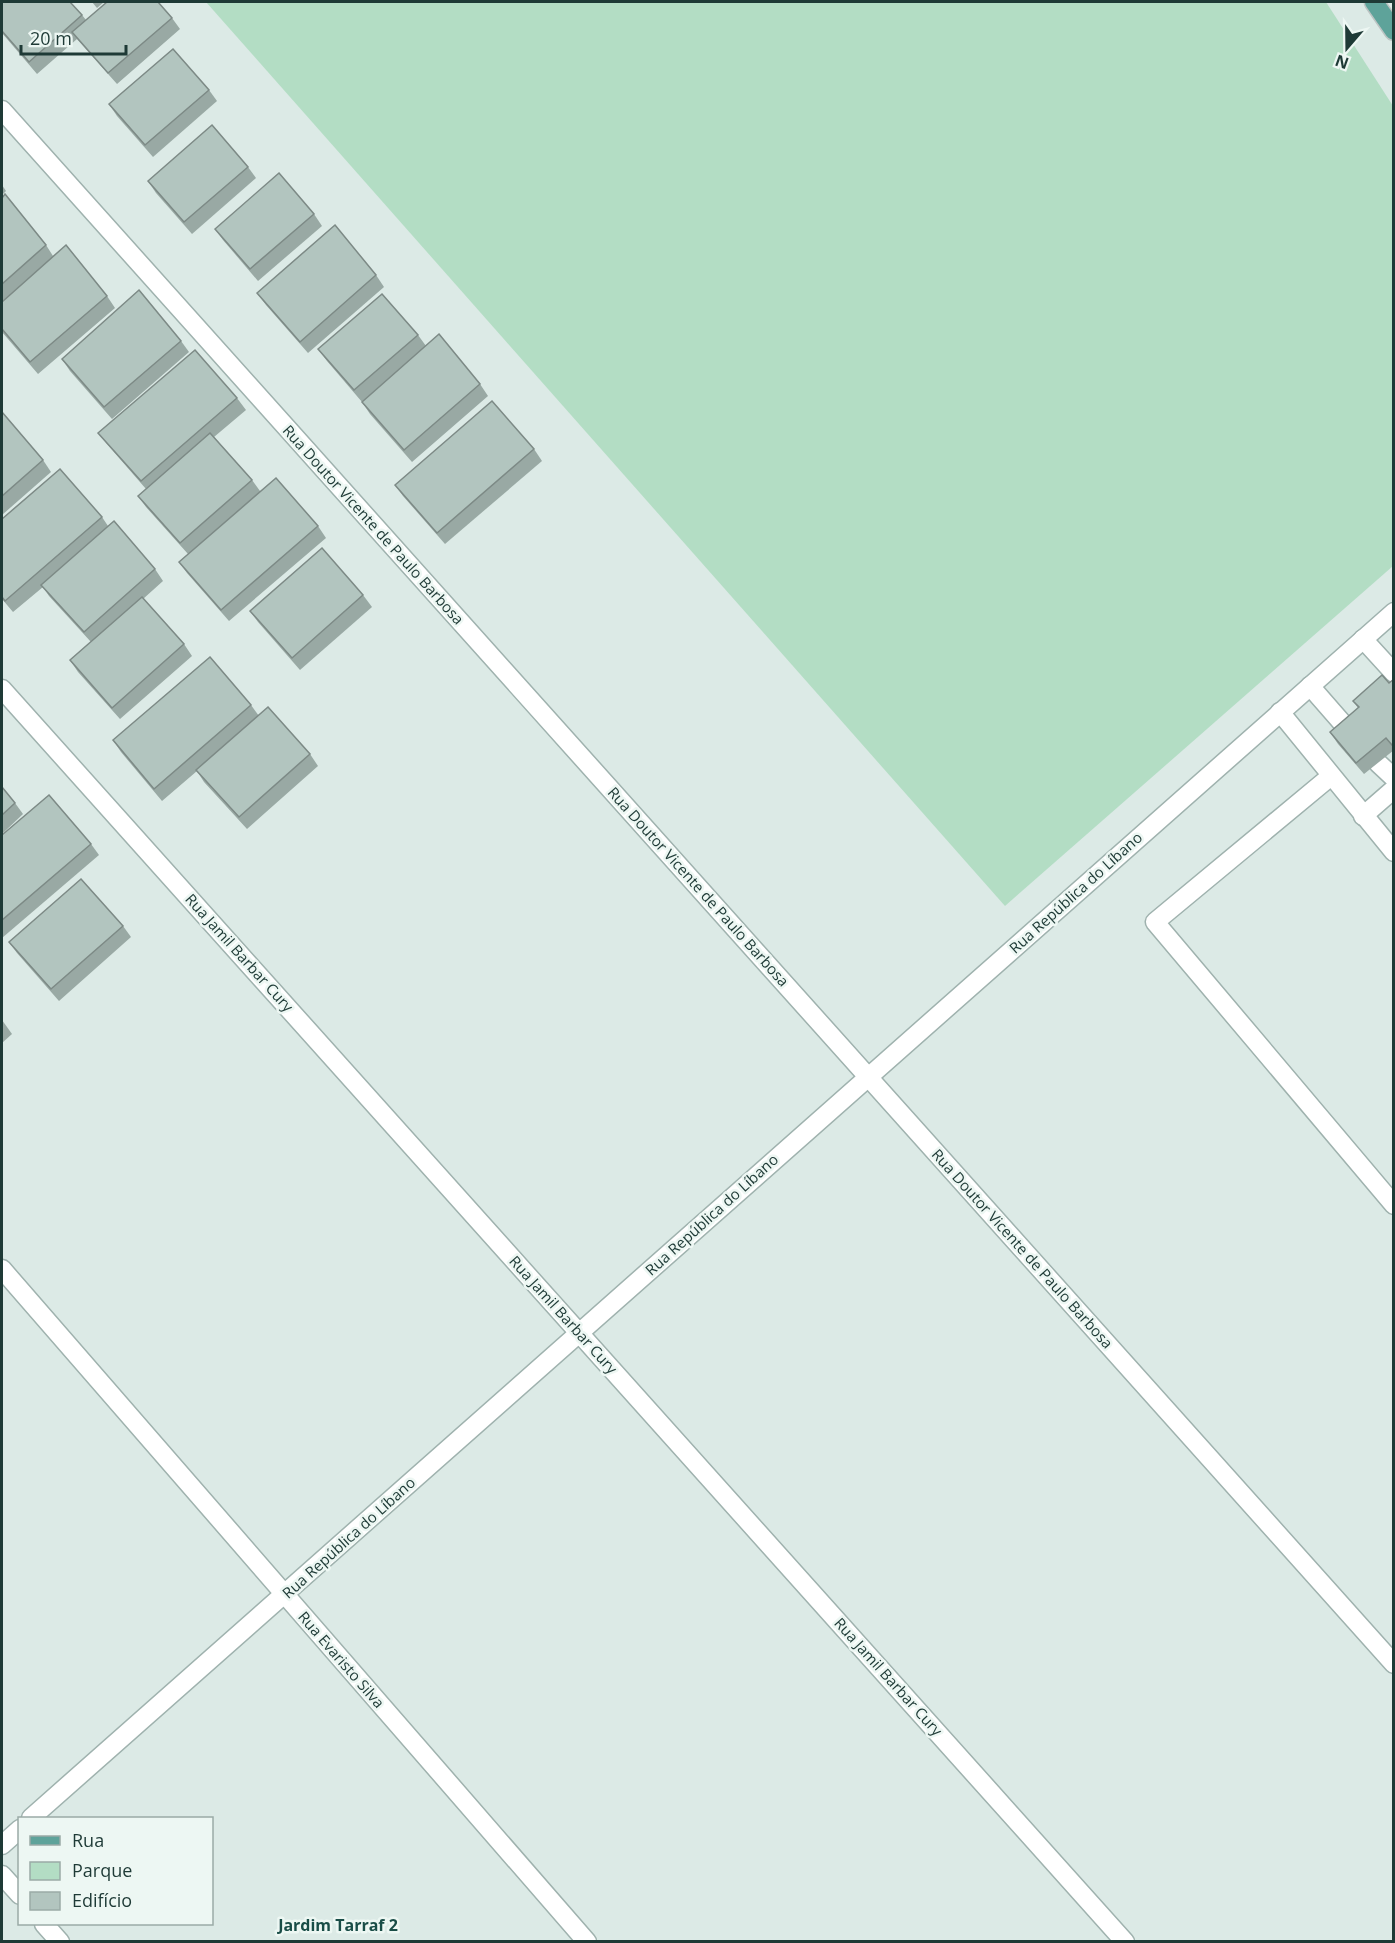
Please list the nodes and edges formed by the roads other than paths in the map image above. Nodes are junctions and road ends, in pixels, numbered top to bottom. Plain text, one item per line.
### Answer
1 (1374, 2) edge
2 (1394, 31) edge
3 (2, 110) edge
4 (1394, 612) edge
5 (1363, 639) junction
6 (1394, 673) edge
7 (1310, 686) junction
8 (2, 689) edge
9 (1281, 712) junction
10 (1351, 733) edge
11 (1378, 763) edge
12 (1325, 769) junction
13 (1394, 778) edge
14 (1394, 789) edge
15 (1363, 816) junction
16 (1394, 852) edge
17 (868, 1077) junction
18 (1394, 1206) edge
19 (2, 1269) edge
20 (579, 1333) junction
21 (284, 1595) junction
22 (1394, 1664) edge
23 (32, 1817) edge
24 (18, 1831) edge
25 (2, 1845) edge
26 (2, 1875) edge
27 (18, 1893) edge
28 (46, 1925) edge
29 (60, 1941) edge
30 (587, 1941) edge
31 (1125, 1941) edge

1 - 2 main road
3 - 17 street, Rua Doutor Vicente de Paulo Barbosa
4 - 5 street, Rua República do Líbano
5 - 6 street
5 - 7 street, Rua República do Líbano
7 - 9 street, Rua República do Líbano
7 - 10 street
8 - 20 street, Rua Jamil Barbar Cury
9 - 12 street
9 - 17 street, Rua República do Líbano
11 - 13 street
12 - 15 street
12 - 18 street
14 - 15 street
15 - 16 street
17 - 20 street, Rua República do Líbano
17 - 22 street, Rua Doutor Vicente de Paulo Barbosa
19 - 21 street, Rua Evaristo Silva
20 - 21 street, Rua República do Líbano
20 - 31 street, Rua Jamil Barbar Cury
21 - 23 street, Rua República do Líbano
21 - 30 street, Rua Evaristo Silva
24 - 25 street
26 - 27 street
28 - 29 street

